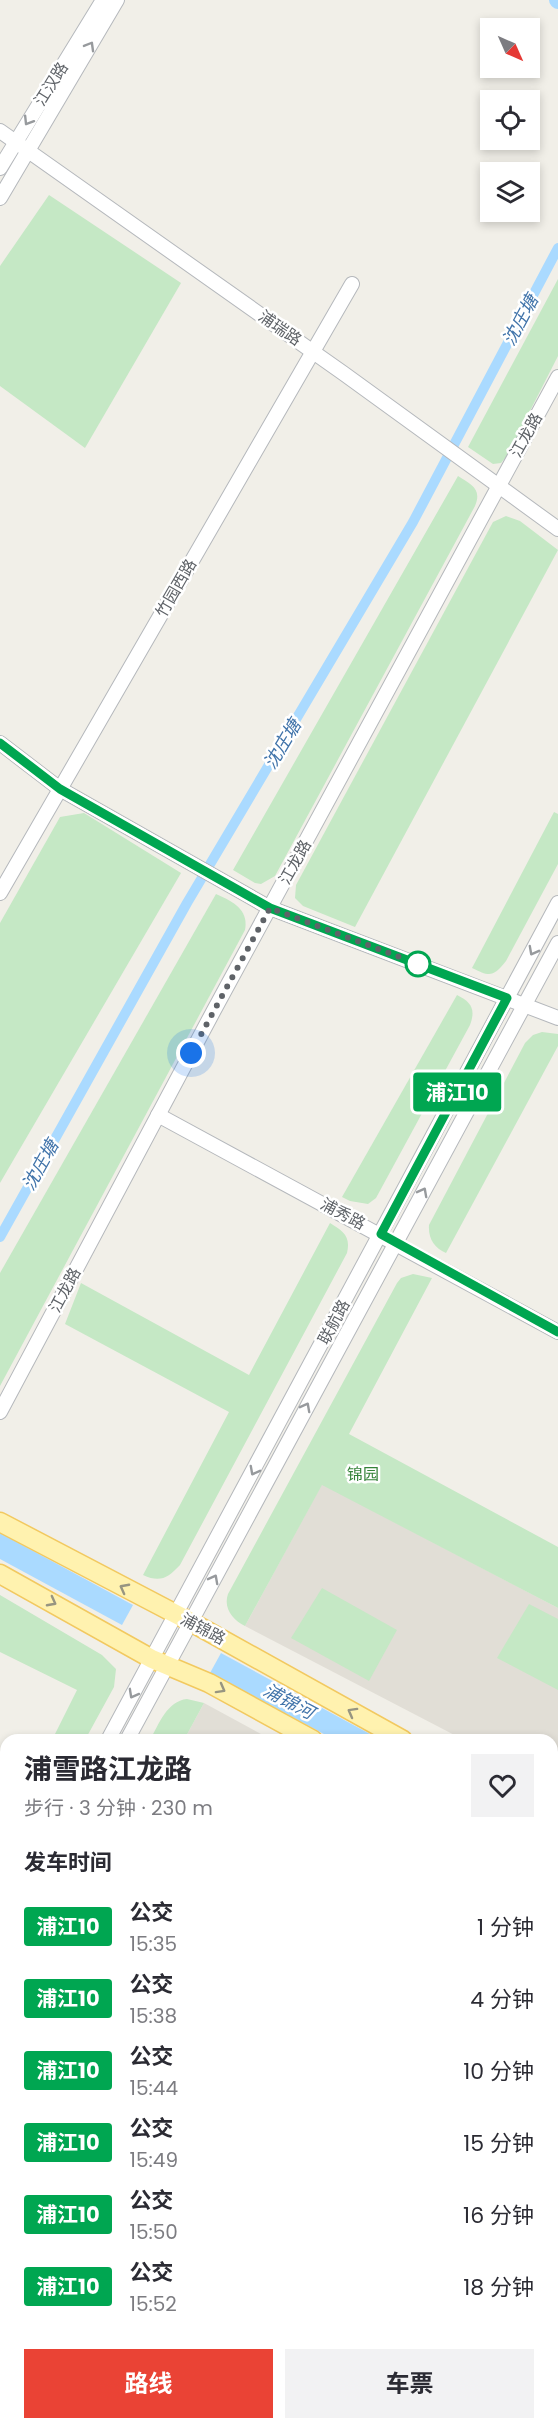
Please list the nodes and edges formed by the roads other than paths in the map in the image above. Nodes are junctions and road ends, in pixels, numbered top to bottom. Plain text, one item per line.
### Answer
1 (103, 0) edge
2 (117, 0) edge
3 (0, 131) edge
4 (15, 142) junction
5 (28, 150) junction
6 (0, 168) edge
7 (0, 198) edge
8 (352, 284) dead end
9 (313, 351) junction
10 (558, 377) edge
11 (499, 485) junction
12 (558, 528) edge
13 (0, 743) edge
14 (60, 789) junction
15 (0, 892) edge
16 (558, 903) edge
17 (270, 908) junction
18 (558, 943) edge
19 (507, 998) junction
20 (524, 1005) junction
21 (558, 1018) edge
22 (158, 1114) junction
23 (381, 1234) junction
24 (395, 1243) junction
25 (558, 1332) edge
26 (0, 1412) edge
27 (0, 1522) edge
28 (0, 1574) edge
29 (181, 1623) junction
30 (162, 1657) junction
31 (112, 1734) edge
32 (130, 1734) edge
33 (302, 1734) edge
34 (393, 1734) edge

1 -> 4 street, 江汉路
5 -> 2 street
3 - 4 street, 浦瑞路
4 - 5 street, 浦瑞路
4 - 6 street, 江汉路
5 - 7 street
5 - 9 street, 浦瑞路
8 - 9 street, 竹园西路
9 - 11 street, 浦瑞路
9 - 14 street, 竹园西路
10 - 11 street, 江龙路
11 - 12 street, 浦瑞路
11 - 17 street, 江龙路
13 - 14 street
14 - 15 street, 竹园西路
14 - 17 street
16 -> 19 street, 联航路
17 - 19 street
17 - 22 street, 江龙路
18 - 20 street, 联航路
19 - 20 street
19 - 23 street, 联航路
20 - 21 street
24 -> 20 street, 联航路
22 - 23 street, 浦秀路
22 - 26 street, 江龙路
23 - 24 street, 浦秀路
23 -> 29 street, 联航路
24 - 25 street, 浦秀路
29 -> 24 street, 联航路
29 -> 27 main road, 浦锦路
28 -> 30 main road
29 - 30 street, 联航路
34 -> 29 main road, 浦锦路
30 -> 31 street, 联航路
30 - 32 street, 联航路
30 -> 33 main road

